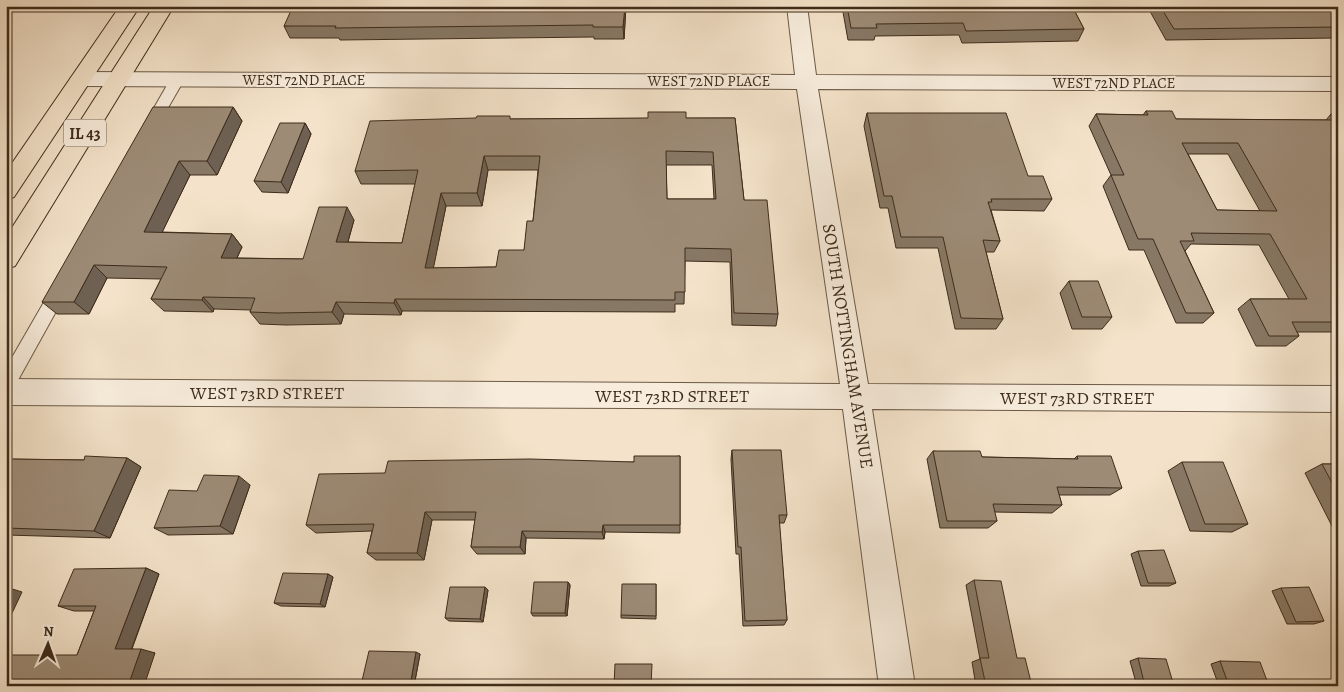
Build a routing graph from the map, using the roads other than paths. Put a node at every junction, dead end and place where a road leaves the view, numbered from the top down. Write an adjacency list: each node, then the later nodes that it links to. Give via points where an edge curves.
1 (130, 6): 4 (main road, IL 43)
2 (164, 6): 5 (main road, IL 43)
3 (797, 6): 7 (street, SOUTH NOTTINGHAM AVENUE)
4 (81, 79): 5 (street, WEST 72ND PLACE); 10 (main road, IL 43)
5 (118, 80): 6 (street, WEST 72ND PLACE); 11 (main road, IL 43)
6 (177, 80): 7 (street, WEST 72ND PLACE); 9 (lane)
7 (806, 81): 8 (street, WEST 72ND PLACE); 15 (street, SOUTH NOTTINGHAM AVENUE)
8 (1338, 84)
9 (142, 142)
10 (6, 191)
11 (6, 259)
12 (69, 272): 13 (lane)
13 (6, 385)
14 (6, 392): 15 (street, WEST 73RD STREET)
15 (856, 396): 16 (street, WEST 73RD STREET); 17 (street, SOUTH NOTTINGHAM AVENUE)
16 (1338, 399)
17 (897, 686)

